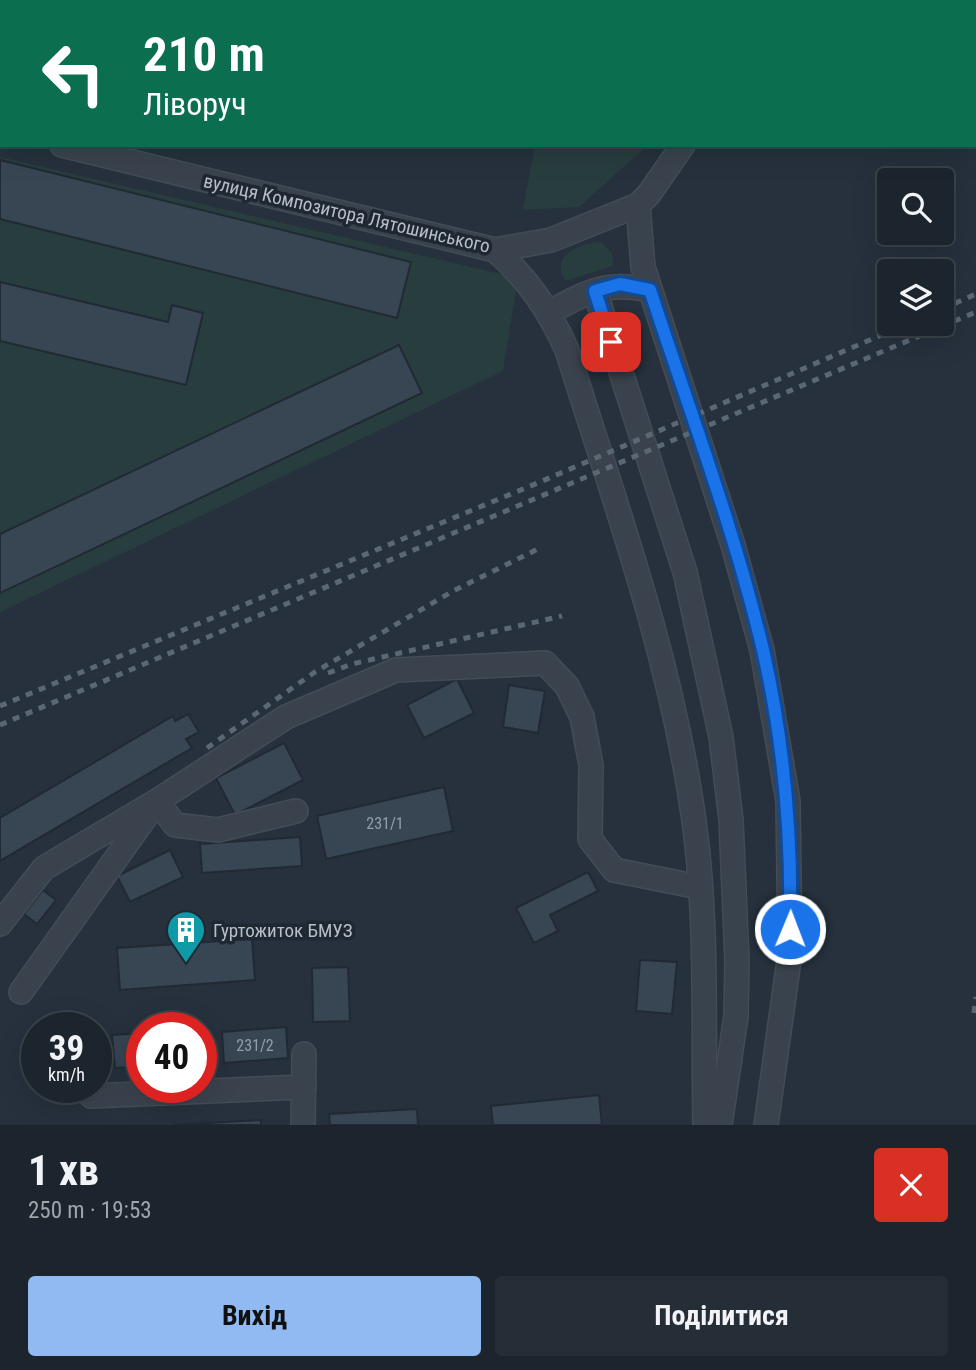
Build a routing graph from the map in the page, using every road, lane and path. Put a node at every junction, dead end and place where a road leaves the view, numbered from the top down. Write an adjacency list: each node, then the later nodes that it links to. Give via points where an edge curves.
1 (73, 147): 4 (street, вулиця Композитора Лятошинського)
2 (682, 147): 3 (street, вулиця Композитора Лятошинського)
3 (638, 205): 4 (street, вулиця Композитора Лятошинського, via 551,240); 5 (street, via 641,258)
4 (495, 250): 7 (street, via 523,274)
5 (650, 290): 6 (street, via 620,284); 19 (street, via 733,545 762,650 786,789 790,953)
6 (595, 291): 7 (street); 18 (street, via 685,572 721,737 731,820 737,961 736,1016)
7 (550, 312): 10 (street, via 571,363 669,685 693,814)
8 (157, 801): 9 (street, via 175,825 218,830); 10 (street, via 286,717 396,670 545,663 567,686 582,717 591,765 590,839 614,870); 11 (street, via 44,868); 12 (street)
9 (296, 811)
10 (699, 887): 17 (street)
11 (0, 924)
12 (21, 992)
13 (304, 1054): 14 (street)
14 (304, 1087): 15 (street); 16 (street)
15 (112, 1095)
16 (303, 1125)
17 (705, 1125)
18 (720, 1125)
19 (766, 1125)

